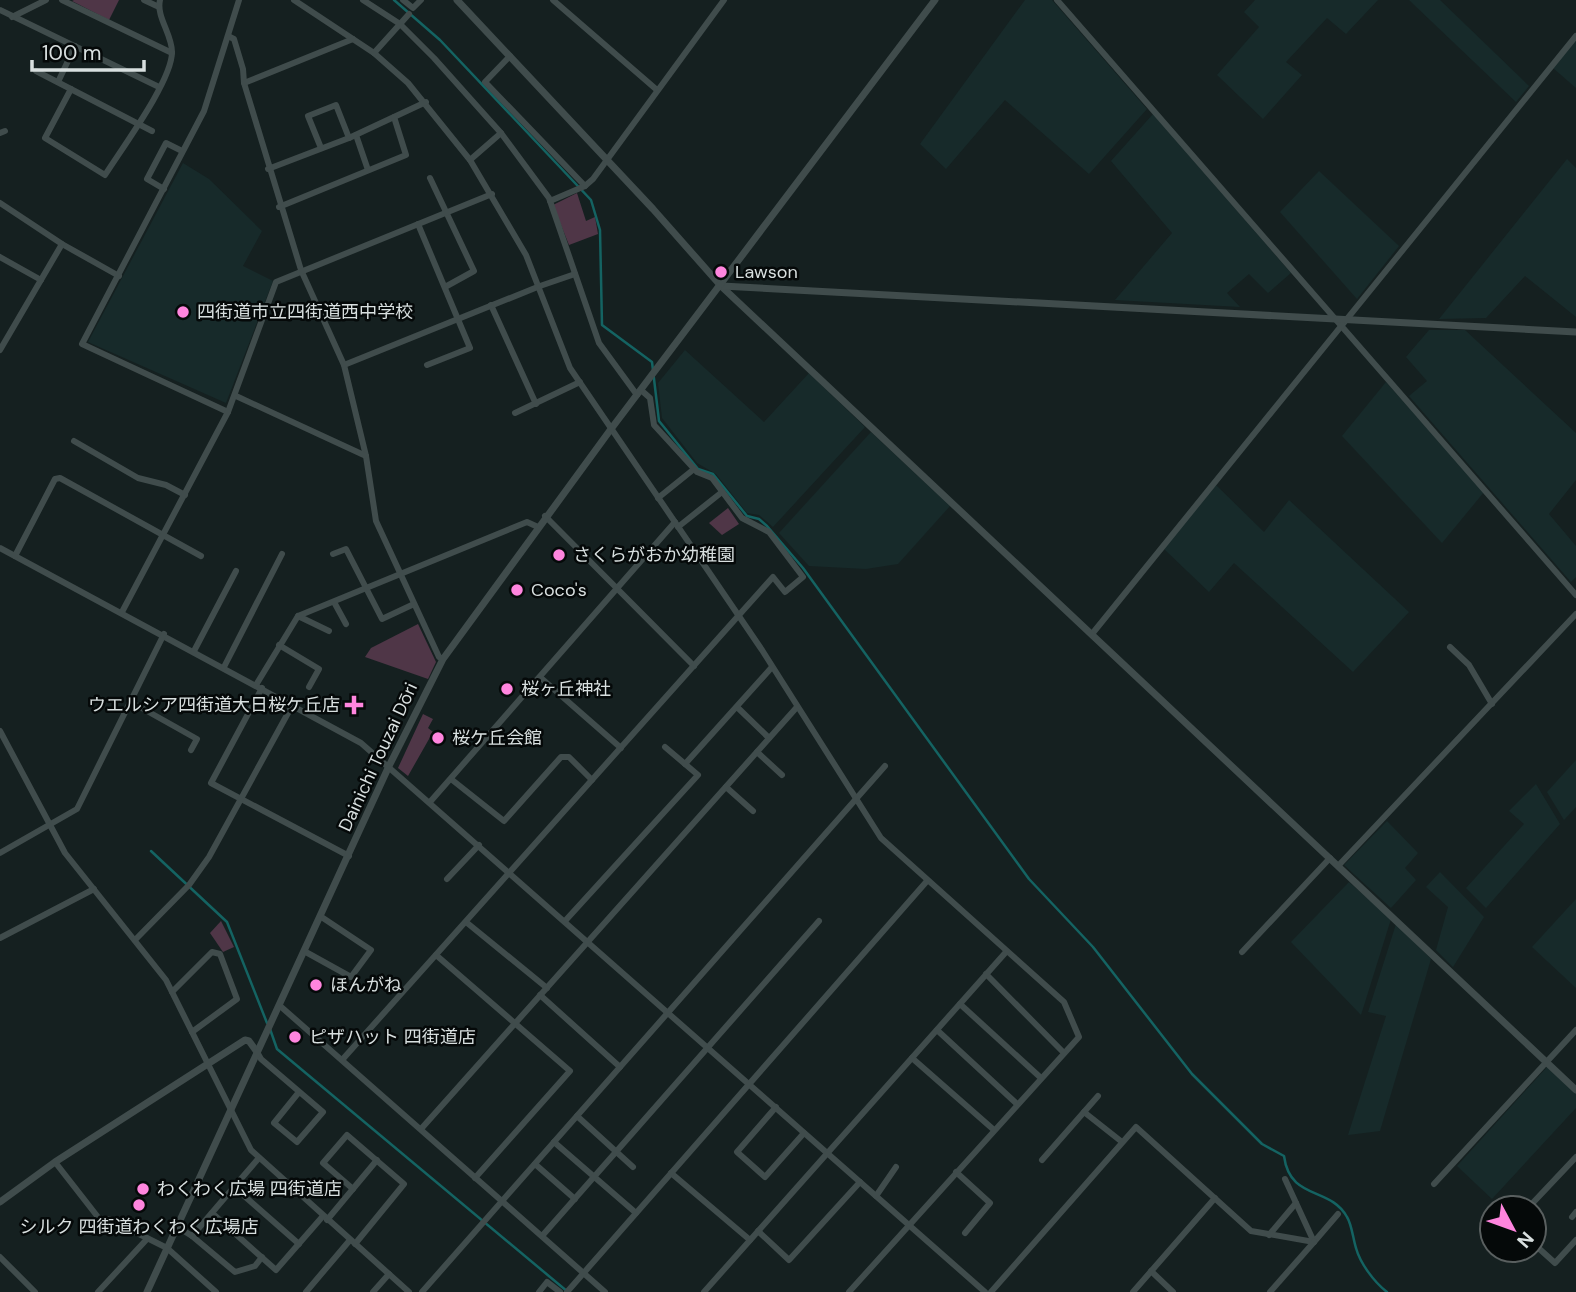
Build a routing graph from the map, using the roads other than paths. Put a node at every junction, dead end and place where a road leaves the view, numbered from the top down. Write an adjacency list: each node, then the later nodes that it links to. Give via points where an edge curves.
1 (46, 0): 17 (street)
2 (62, 0): 23 (street)
3 (144, 0): 14 (street)
4 (239, 0): 19 (street)
5 (294, 0): 21 (street)
6 (363, 0): 18 (street)
7 (403, 0): 8 (street, via 414,8)
8 (421, 0)
9 (457, 0): 25 (street)
10 (554, 0): 31 (street)
11 (935, 0): 60 (street, Dainichi Touzai Dōri)
12 (1057, 0): 64 (street)
13 (720, 1): 31 (street)
14 (160, 4): 23 (street)
15 (0, 10): 17 (street)
16 (409, 14): 18 (street)
17 (12, 17): 22 (street)
18 (400, 24): 24 (street); 36 (street)
19 (228, 36): 28 (street, via 234,39); 39 (street, via 204,111)
20 (1576, 36): 64 (street)
21 (353, 39): 24 (street); 28 (street)
22 (75, 46): 27 (street); 29 (street)
23 (172, 53): 29 (street)
24 (374, 53): 32 (street)
25 (510, 56): 41 (street); 45 (street, via 485,82)
26 (36, 71): 27 (street)
27 (58, 82): 30 (street)
28 (244, 83): 42 (street)
29 (159, 87): 34 (street)
30 (71, 89): 34 (street); 34 (street, via 45,138 105,175)
31 (657, 89): 41 (street)
32 (426, 102): 33 (street); 40 (street)
33 (394, 117): 37 (street); 43 (street, via 406,155)
34 (138, 123): 35 (street)
35 (152, 131)
36 (501, 133): 40 (street); 48 (street)
37 (353, 136): 38 (street); 38 (street, via 336,105 308,116); 43 (street)
38 (321, 148): 42 (street)
39 (182, 151): 46 (street); 46 (street, via 166,143 147,179)
40 (470, 160): 47 (street)
41 (608, 160): 45 (street); 60 (street)
42 (268, 169): 50 (street)
43 (368, 170): 50 (street)
44 (430, 178): 51 (street)
45 (585, 186): 48 (street)
46 (164, 188): 57 (street)
47 (492, 194): 51 (street); 59 (street)
48 (550, 201): 56 (street)
49 (0, 203): 53 (street)
50 (279, 207): 55 (street)
51 (446, 212): 52 (street); 61 (street, via 474,271)
52 (418, 224): 55 (street); 61 (street)
53 (62, 244): 57 (street); 58 (street)
54 (0, 257): 58 (street)
55 (301, 270): 67 (street); 71 (street, via 276,282)
56 (576, 274): 59 (street); 70 (street, via 599,343)
57 (119, 276): 73 (street, via 82,344)
58 (41, 280): 66 (street)
59 (540, 286): 62 (street); 69 (street, via 570,368)
60 (721, 286): 64 (street); 70 (street, Dainichi Touzai Dōri); 105 (street)
61 (445, 287): 63 (street)
62 (491, 305): 63 (street); 72 (street)
63 (458, 318): 67 (street); 68 (street, via 470,348)
64 (1340, 322): 65 (street); 95 (street); 105 (street)
65 (1576, 332)
66 (0, 350)
67 (344, 365): 77 (street)
68 (427, 365)
69 (580, 382): 72 (street); 75 (street)
70 (639, 392): 75 (street, Dainichi Touzai Dōri); 78 (street, via 650,398 654,425)
71 (236, 396): 73 (street); 77 (street)
72 (536, 404): 74 (street)
73 (228, 412): 80 (street)
74 (515, 413)
75 (611, 429): 81 (street); 82 (street, Dainichi Touzai Dōri)
76 (74, 441): 80 (street, via 138,478)
77 (366, 456): 92 (street, via 376,521)
78 (694, 469): 79 (street, via 712,478); 81 (street)
79 (722, 492): 83 (street); 101 (street, via 746,522 769,532 803,577 785,592 774,577)
80 (185, 495): 85 (street)
81 (658, 498): 83 (street)
82 (545, 516): 84 (street, Dainichi Touzai Dōri); 93 (street)
83 (677, 525): 93 (street); 101 (street)
84 (538, 527): 92 (street, via 527,522); 109 (street, Dainichi Touzai Dōri)
85 (164, 536): 89 (street, via 60,478 55,479); 90 (street); 98 (street)
86 (0, 548): 89 (street)
87 (282, 554): 111 (street)
88 (334, 554): 94 (street, via 346,548)
89 (15, 556): 98 (street)
90 (201, 556)
91 (236, 571): 108 (street)
92 (400, 574): 94 (street); 97 (street)
93 (618, 588): 110 (street); 113 (street)
94 (366, 589): 96 (street); 97 (street, via 382,619)
95 (1576, 595)
96 (334, 602): 100 (street); 102 (street)
97 (414, 604): 109 (street)
98 (122, 612): 104 (street)
99 (1576, 614): 118 (street)
100 (298, 616): 103 (street); 106 (street)
101 (738, 616): 110 (street); 112 (street)
102 (346, 624)
103 (329, 631)
104 (164, 634): 108 (street); 116 (street)
105 (1092, 634): 143 (street)
106 (279, 645): 114 (street); 115 (street, via 319,669)
107 (1450, 647): 118 (street, via 1469,665)
108 (194, 651): 111 (street)
109 (443, 659): 129 (street, Dainichi Touzai Dōri)
110 (694, 666): 125 (street)
111 (224, 667): 114 (street)
112 (772, 667): 119 (street); 120 (street)
113 (541, 678): 125 (street); 132 (street)
114 (259, 686): 117 (street); 136 (street, via 211,783)
115 (309, 687)
116 (131, 702): 126 (street, via 197,739); 139 (street, via 76,809)
117 (293, 704): 129 (street, via 358,740); 136 (street)
118 (1492, 704): 144 (street)
119 (737, 707): 122 (street); 128 (street)
120 (797, 707): 122 (street); 135 (street)
121 (0, 730): 123 (street)
122 (769, 738): 127 (street)
123 (3, 745): 139 (street)
124 (665, 747): 128 (street)
125 (621, 748): 133 (street)
126 (191, 750)
127 (757, 752): 131 (street); 134 (street)
128 (685, 764): 150 (street, via 698,775)
129 (389, 766): 137 (street); 142 (street, Dainichi Touzai Dōri)
130 (885, 766): 135 (street)
131 (782, 775)
132 (451, 779): 133 (street, via 504,821 561,757 569,757); 137 (street)
133 (592, 780): 145 (street)
134 (726, 787): 138 (street); 155 (street)
135 (856, 799): 147 (street, via 881,838); 166 (street)
136 (242, 800): 142 (street); 154 (street, via 189,885)
137 (430, 802): 140 (street)
138 (753, 811)
139 (48, 827): 141 (street); 148 (street)
140 (479, 845): 145 (street); 146 (street)
141 (0, 853)
142 (349, 856): 149 (street, Dainichi Touzai Dōri)
143 (1329, 858): 144 (street); 158 (street)
144 (1338, 866): 176 (street)
145 (510, 873): 150 (street); 152 (street)
146 (447, 879)
147 (927, 881): 157 (street); 180 (street)
148 (94, 889): 153 (street); 154 (street)
149 (320, 916): 156 (street, Dainichi Touzai Dōri); 156 (street, via 370,950 351,978)
150 (565, 921): 155 (street)
151 (819, 921): 171 (street)
152 (466, 922): 159 (street); 161 (street)
153 (0, 938)
154 (135, 940): 162 (street)
155 (588, 942): 161 (street); 166 (street)
156 (304, 951): 165 (street, Dainichi Touzai Dōri)
157 (1006, 952): 160 (street); 173 (street, via 1064,1002 1079,1037)
158 (1242, 952)
159 (436, 955): 167 (street); 175 (street)
160 (986, 974): 164 (street); 173 (street)
161 (547, 988): 163 (street)
162 (172, 992): 170 (street); 170 (street, via 212,952 220,954 237,999)
163 (540, 995): 167 (street); 178 (street)
164 (960, 1004): 168 (street); 179 (street)
165 (279, 1005): 172 (street, Dainichi Touzai Dōri); 175 (street)
166 (668, 1013): 171 (street); 178 (street)
167 (515, 1023): 189 (street); 206 (street, via 570,1072)
168 (937, 1030): 174 (street); 184 (street)
169 (1576, 1030): 176 (street)
170 (192, 1032): 177 (street)
171 (709, 1049): 180 (street); 194 (street)
172 (257, 1052): 177 (street, via 244,1040); 182 (street); 186 (street, Dainichi Touzai Dōri)
173 (1064, 1053): 179 (street)
174 (912, 1058): 190 (street); 195 (street)
175 (342, 1060): 189 (street)
176 (1546, 1062): 181 (street); 210 (street)
177 (208, 1065): 186 (street); 200 (street)
178 (620, 1067): 188 (street)
179 (1041, 1078): 184 (street)
180 (749, 1084): 185 (street); 205 (street)
181 (1576, 1090)
182 (299, 1092): 182 (street, via 323,1112 297,1142 274,1123)
183 (1098, 1096): 187 (street)
184 (1017, 1104): 190 (street)
185 (776, 1107): 191 (street); 191 (street, via 737,1152 765,1177)
186 (230, 1109): 197 (street); 225 (street, Dainichi Touzai Dōri)
187 (1084, 1112): 193 (street); 199 (street)
188 (577, 1116): 192 (street); 194 (street)
189 (421, 1129): 206 (street)
190 (994, 1130): 204 (street)
191 (804, 1133): 195 (street)
192 (554, 1142): 201 (street); 207 (street)
193 (1122, 1142): 215 (street, via 1136,1127); 259 (street)
194 (617, 1152): 202 (street); 207 (street)
195 (827, 1153): 209 (street); 226 (street)
196 (1576, 1157): 213 (street)
197 (258, 1159): 211 (street); 223 (street)
198 (377, 1160): 212 (street); 212 (street, via 347,1135 323,1163); 234 (street, via 404,1184)
199 (1042, 1160)
200 (55, 1162): 218 (street); 231 (street, via 101,1221 109,1219)
201 (535, 1164): 216 (street); 217 (street)
202 (633, 1167)
203 (896, 1167): 214 (street)
204 (956, 1172): 224 (street); 227 (street, via 990,1203)
205 (671, 1173): 221 (street); 232 (street)
206 (475, 1178): 217 (street)
207 (594, 1178): 216 (street); 221 (street)
208 (1284, 1179): 219 (street)
209 (860, 1182): 214 (street); 226 (street, via 789,1259)
210 (1434, 1184)
211 (234, 1187): 220 (street); 236 (street)
212 (353, 1189): 223 (street)
213 (1541, 1194)
214 (876, 1196): 224 (street)
215 (1215, 1198): 228 (street, via 1251,1231); 241 (street)
216 (575, 1199): 230 (street)
217 (502, 1201): 230 (street); 251 (street)
218 (0, 1202)
219 (1296, 1203): 228 (street); 235 (street)
220 (212, 1213): 229 (street); 240 (street)
221 (636, 1213): 242 (street)
222 (1338, 1214): 235 (street)
223 (325, 1218): 234 (street); 236 (street)
224 (909, 1225): 257 (street); 258 (street)
225 (176, 1226): 229 (street); 237 (street, Dainichi Touzai Dōri)
226 (758, 1231): 232 (street)
227 (965, 1233)
228 (1269, 1235): 235 (street)
229 (192, 1236): 240 (street, via 235,1272 255,1266)
230 (542, 1236): 242 (street)
231 (147, 1239): 237 (street); 245 (street)
232 (750, 1240): 256 (street)
233 (1576, 1240): 239 (street, via 1555,1263)
234 (352, 1242): 243 (street); 248 (street)
235 (1314, 1242): 262 (street)
236 (299, 1244): 240 (street, via 276,1270)
237 (167, 1248): 246 (street, Dainichi Touzai Dōri); 247 (street)
238 (0, 1257): 244 (street)
239 (1548, 1257)
240 (262, 1258)
241 (1151, 1271): 260 (street); 261 (street)
242 (583, 1273): 254 (street); 255 (street)
243 (389, 1274): 249 (street); 250 (street)
244 (35, 1292)
245 (98, 1292)
246 (147, 1292)
247 (216, 1292)
248 (306, 1292)
249 (373, 1292)
250 (409, 1292)
251 (422, 1292)
252 (538, 1292): 253 (street, via 547,1282)
253 (560, 1292)
254 (567, 1292)
255 (605, 1292)
256 (704, 1292)
257 (849, 1292)
258 (985, 1292)
259 (991, 1292)
260 (1133, 1292)
261 (1173, 1292)
262 (1270, 1292)

